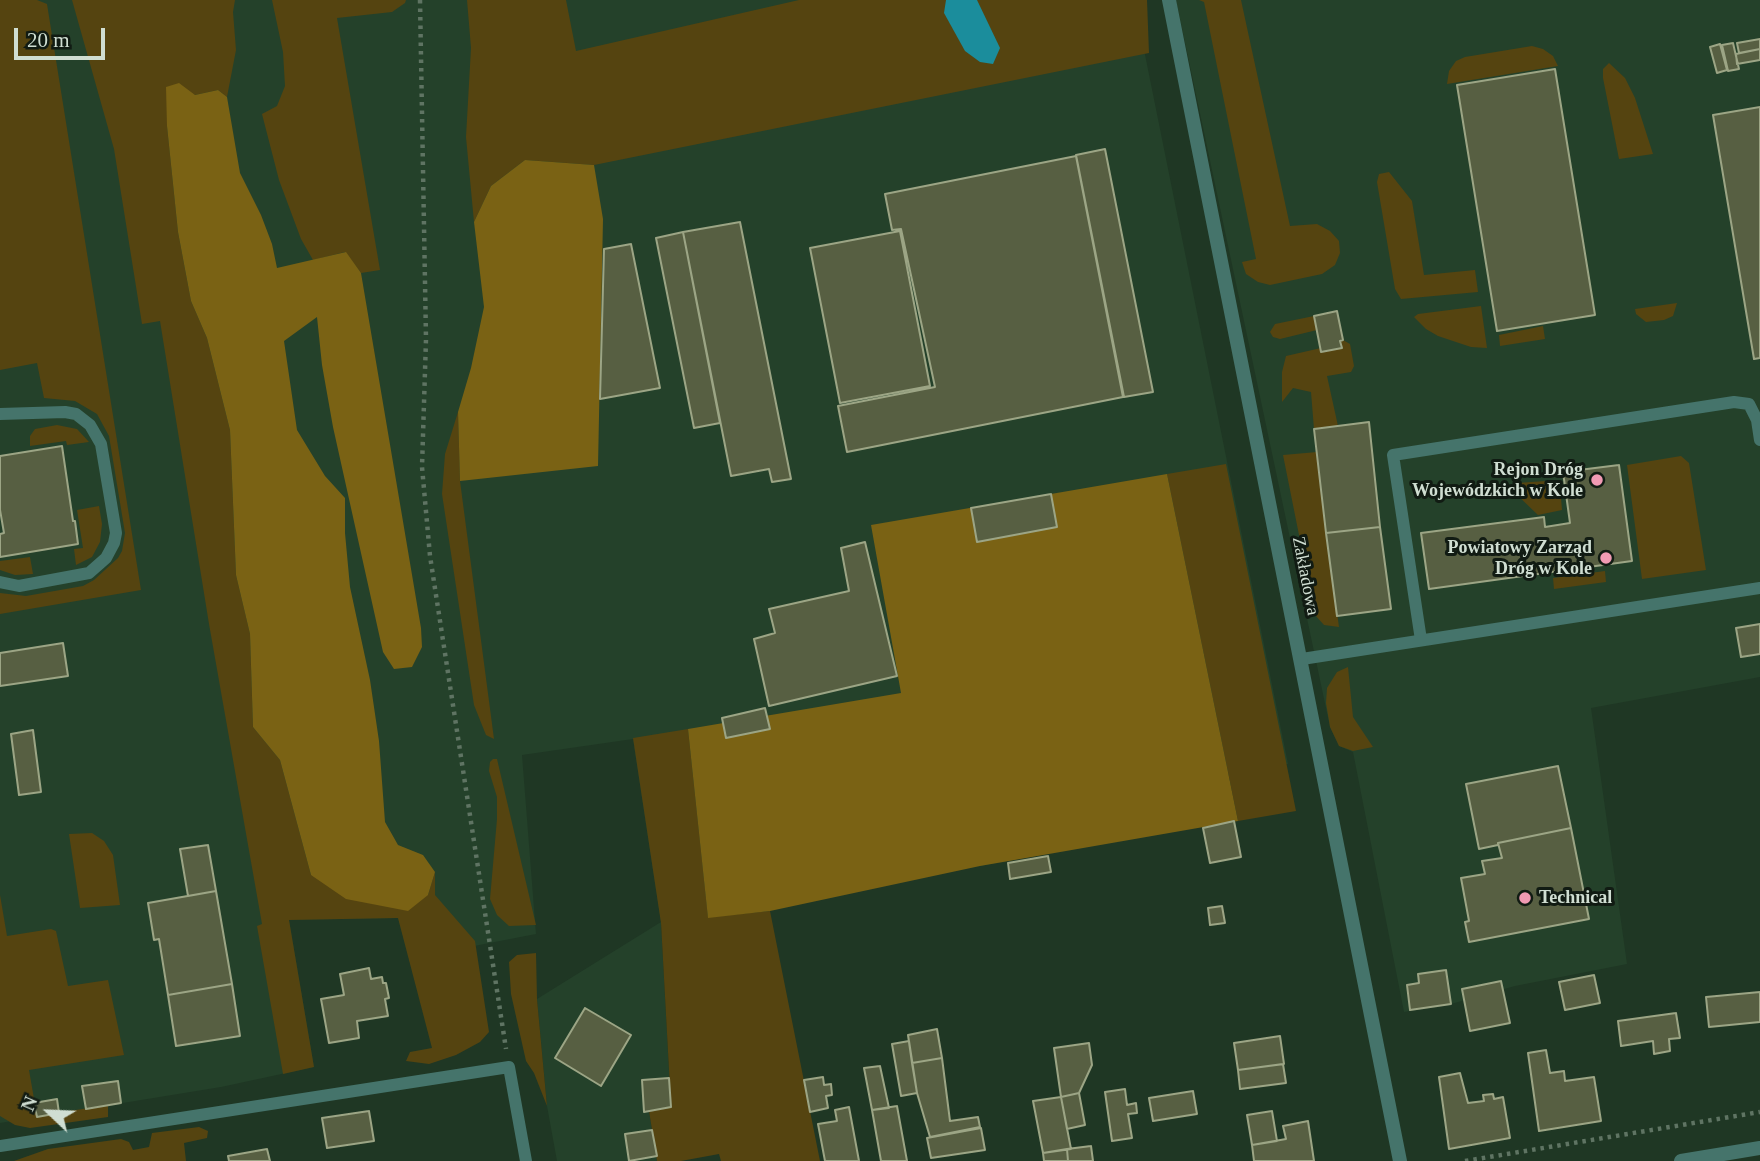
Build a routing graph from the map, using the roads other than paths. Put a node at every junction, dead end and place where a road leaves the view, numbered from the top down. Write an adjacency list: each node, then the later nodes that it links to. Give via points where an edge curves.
1 (1169, 0): 7 (street, Zakładowa)
2 (0, 414): 4 (lane, via 65,412 90,425 101,444 116,533 106,558 89,573 19,586)
3 (1760, 440): 6 (lane, via 1749,404 1734,402 1393,455)
4 (0, 582)
5 (1760, 588): 6 (lane)
6 (1421, 640): 7 (lane)
7 (1302, 659): 11 (street, Zakładowa)
8 (0, 1146): 10 (lane, via 509,1067)
9 (1760, 1148): 12 (street)
10 (526, 1161)
11 (1400, 1161)
12 (1681, 1161)

